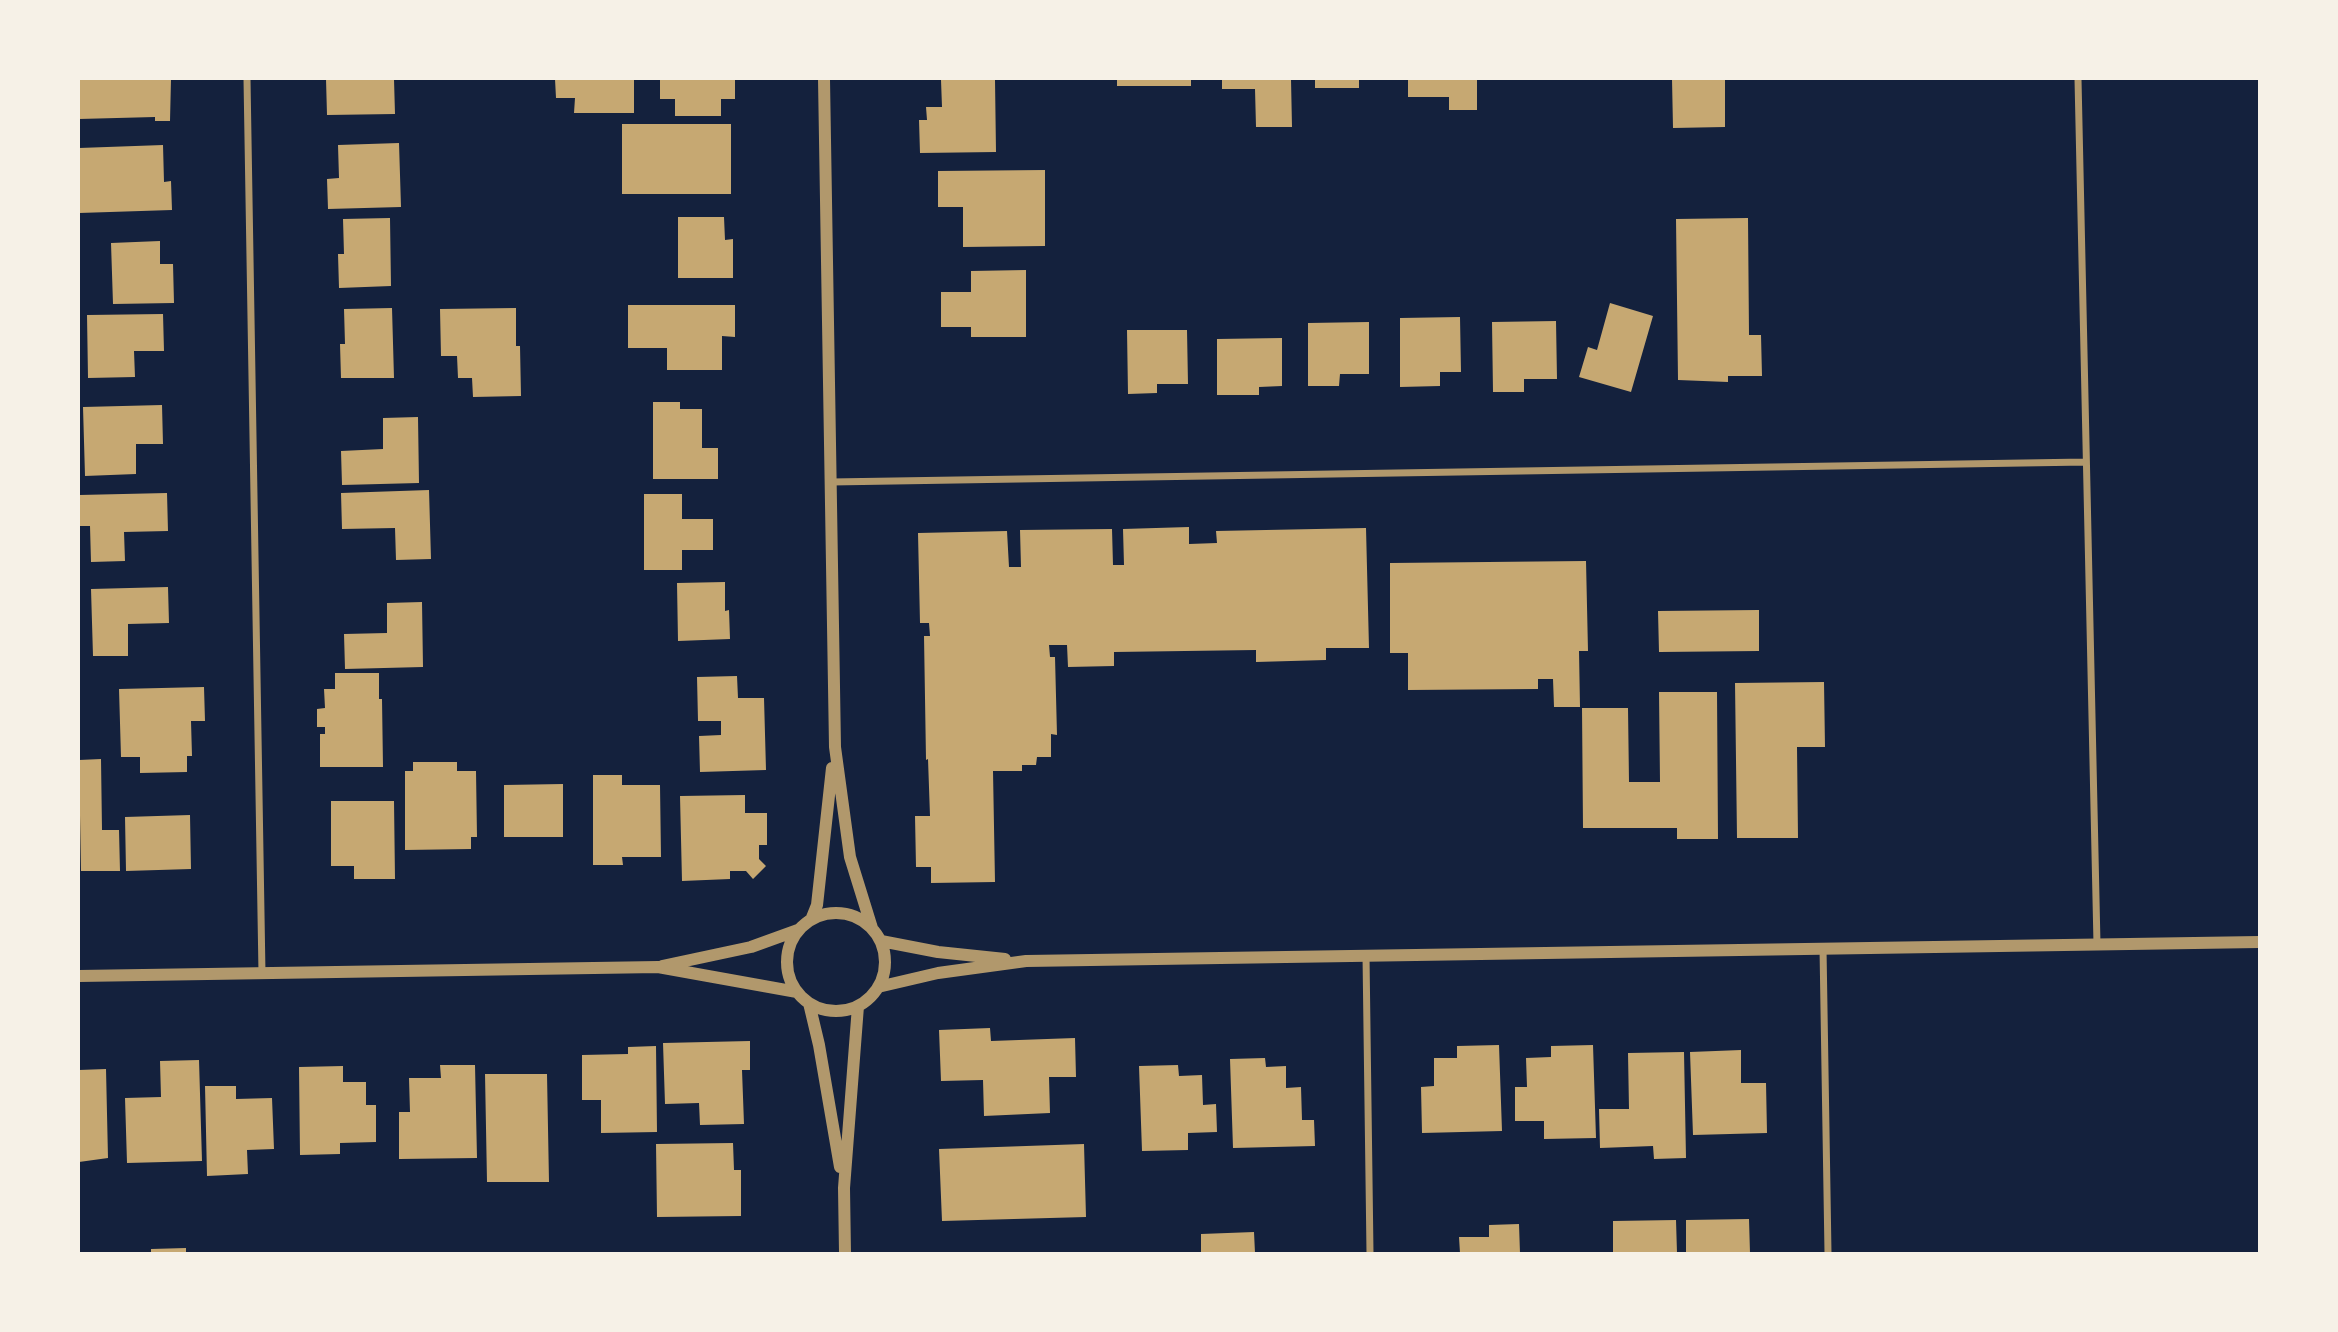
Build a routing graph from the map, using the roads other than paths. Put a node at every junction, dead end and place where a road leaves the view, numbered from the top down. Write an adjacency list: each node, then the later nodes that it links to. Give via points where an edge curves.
1 (247, 79): 17 (street)
2 (824, 79): 5 (street)
3 (2078, 79): 4 (street)
4 (2086, 462): 5 (street); 12 (street)
5 (831, 482): 6 (street)
6 (835, 747): 7 (street, via 817,905); 8 (street, via 850,857)
7 (811, 919): 8 (street, via 843,913); 9 (street)
8 (872, 928): 10 (street)
9 (798, 930): 16 (street, via 751,947); 20 (street, via 787,961)
10 (881, 941): 15 (street); 19 (street, via 885,965)
11 (2259, 942): 12 (street)
12 (2097, 944): 13 (street)
13 (1823, 948): 14 (street); 26 (street)
14 (1366, 955): 15 (street); 25 (street)
15 (1026, 961): 19 (street)
16 (658, 967): 17 (street); 20 (street)
17 (262, 973): 18 (street)
18 (79, 976)
19 (878, 987): 22 (street)
20 (797, 992): 21 (street)
21 (809, 1003): 22 (street, via 841,1011); 23 (street)
22 (858, 1006): 23 (street)
23 (844, 1188): 24 (street)
24 (845, 1253)
25 (1370, 1253)
26 (1828, 1253)

